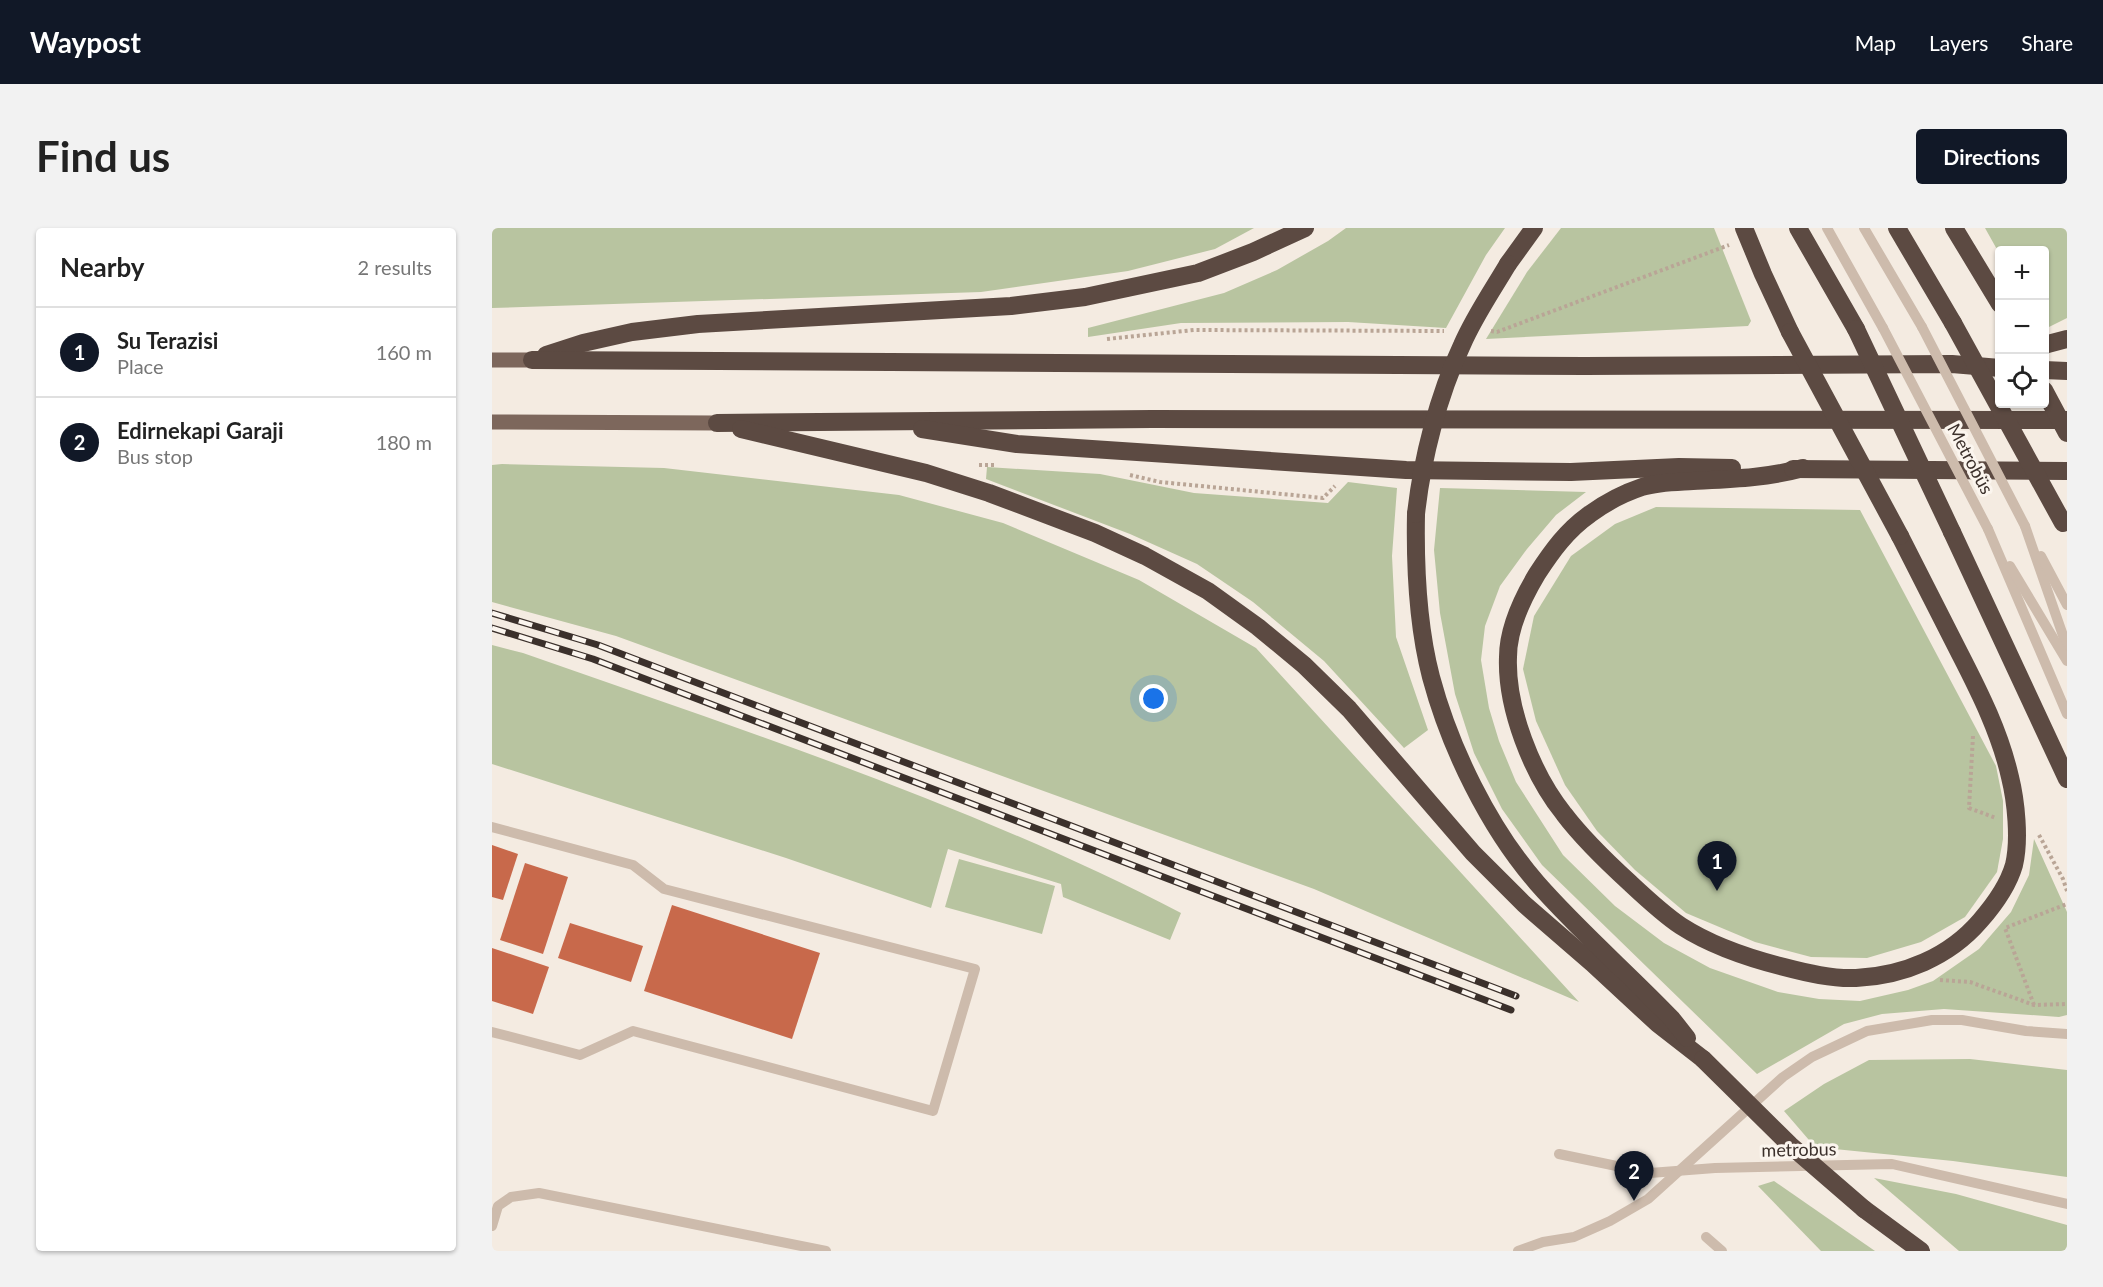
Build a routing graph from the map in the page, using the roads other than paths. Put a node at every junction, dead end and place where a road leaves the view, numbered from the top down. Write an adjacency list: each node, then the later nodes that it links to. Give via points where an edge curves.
1 (1305, 228): 14 (highway, via 1198,273 1085,297 1011,306 687,325 632,332)
2 (1534, 228): 38 (highway, bridge, via 1508,264 1462,345 1426,452 1416,514 1415,558 1431,678 1475,789 1499,831 1537,882 1672,1019)
3 (1744, 228): 25 (highway, bridge, via 1790,332 1980,693 2011,779 2017,826 2014,863 2001,893 1969,934 1938,957 1899,972 1854,978 1812,974 1760,961 1680,926 1610,864 1562,813 1531,758 1510,694 1507,655 1524,595 1571,528 1618,497 1644,487 1778,475)
4 (1798, 228): 34 (highway, bridge, via 1856,329)
5 (1827, 228): 29 (lane, Metrobüs, bridge)
6 (1864, 228): 27 (lane, Metrobüs, bridge, via 1922,327)
7 (1897, 228): 28 (highway, bridge)
8 (1954, 228): 9 (highway)
9 (1998, 300)
10 (2067, 339): 11 (highway)
11 (2049, 344)
12 (1995, 358): 15 (highway)
13 (492, 360): 14 (main road)
14 (532, 360): 15 (highway, via 1585,366)
15 (1952, 364): 16 (highway)
16 (1995, 368)
17 (2049, 370): 18 (highway)
18 (2067, 371)
19 (2049, 399): 24 (highway, bridge)
20 (2067, 420): 22 (highway)
21 (492, 422): 23 (main road)
22 (891, 422): 23 (highway); 25 (highway, via 1017,444 1406,470)
23 (717, 423): 38 (highway, via 926,473 989,493 1095,532 1208,591 1304,665 1349,709 1473,853 1524,904)
24 (2067, 433)
25 (1803, 468): 26 (highway)
26 (2067, 471)
27 (2025, 526): 30 (lane, Metrobüs); 31 (lane)
28 (2065, 527)
29 (1988, 529): 32 (lane); 33 (lane, Metrobüs)
30 (2067, 605)
31 (2067, 647)
32 (2067, 661)
33 (2067, 714)
34 (2067, 779)
35 (492, 827): 36 (lane, via 633,865 664,889 975,969 933,1112 633,1031 580,1055)
36 (492, 1032)
37 (2067, 1034): 40 (lane, via 1962,1020 1932,1020 1867,1031 1812,1057 1783,1077)
38 (1703, 1059): 47 (highway, bridge, via 1790,1145 1864,1209)
39 (1559, 1154): 40 (lane, metrobus, via 1650,1173)
40 (1677, 1172): 41 (lane, metrobus, via 1892,1164); 45 (lane, via 1648,1198 1610,1221 1574,1237)
41 (2067, 1204)
42 (492, 1226): 44 (lane, via 498,1206 512,1197 539,1193)
43 (1706, 1237): 46 (lane)
44 (826, 1251)
45 (1518, 1251)
46 (1722, 1251)
47 (1921, 1251)

